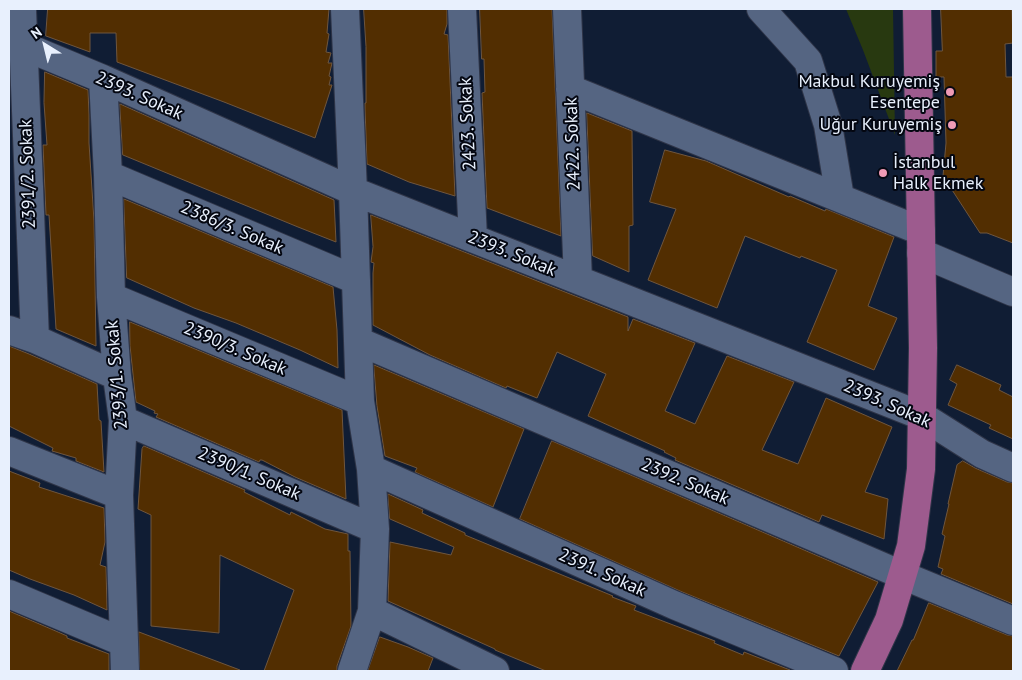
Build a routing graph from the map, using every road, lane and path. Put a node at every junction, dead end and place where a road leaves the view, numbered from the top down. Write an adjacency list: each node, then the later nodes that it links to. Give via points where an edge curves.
1 (22, 9): 7 (street, 2391/2. Sokak)
2 (344, 9): 11 (street)
3 (462, 9): 13 (street, 2423. Sokak)
4 (567, 9): 9 (street, 2422. Sokak)
5 (761, 9): 12 (street, via 808,61 828,125)
6 (917, 9): 14 (main road)
7 (16, 43): 8 (street, 2393. Sokak); 20 (street, 2391/2. Sokak)
8 (103, 79): 10 (street, 2393/1. Sokak); 11 (street, 2393. Sokak)
9 (570, 89): 12 (street); 16 (street, 2422. Sokak)
10 (108, 175): 15 (street, 2386/3. Sokak); 18 (street, 2393/1. Sokak)
11 (353, 191): 13 (street, 2393. Sokak); 15 (street)
12 (840, 198): 14 (street)
13 (473, 238): 16 (street, 2393. Sokak)
14 (921, 242): 17 (street); 24 (main road)
15 (356, 280): 21 (street)
16 (578, 280): 24 (street, 2393. Sokak)
17 (1013, 292)
18 (111, 297): 22 (street, 2393/1. Sokak); 23 (street, 2390/3. Sokak)
19 (9, 330): 20 (street)
20 (34, 339): 22 (street)
21 (358, 341): 23 (street); 31 (street, 2392. Sokak)
22 (116, 376): 25 (street, 2393/1. Sokak)
23 (360, 401): 28 (street)
24 (922, 416): 27 (street, 2393. Sokak, via 982,454); 31 (main road, via 921,469 911,546)
25 (123, 420): 29 (street, 2393/1. Sokak); 30 (street, 2390/1. Sokak)
26 (9, 451): 29 (street)
27 (1013, 468)
28 (371, 469): 30 (street); 39 (street, 2391. Sokak, via 674,605)
29 (119, 496): 35 (street, 2393/1. Sokak)
30 (374, 529): 33 (street)
31 (902, 575): 34 (street, 2392. Sokak); 40 (main road, via 889,620)
32 (9, 594): 35 (street)
33 (372, 611): 37 (street); 38 (street)
34 (1013, 621)
35 (123, 642): 36 (street, 2393/1. Sokak)
36 (125, 671)
37 (352, 671)
38 (495, 671)
39 (834, 671)
40 (865, 671)

